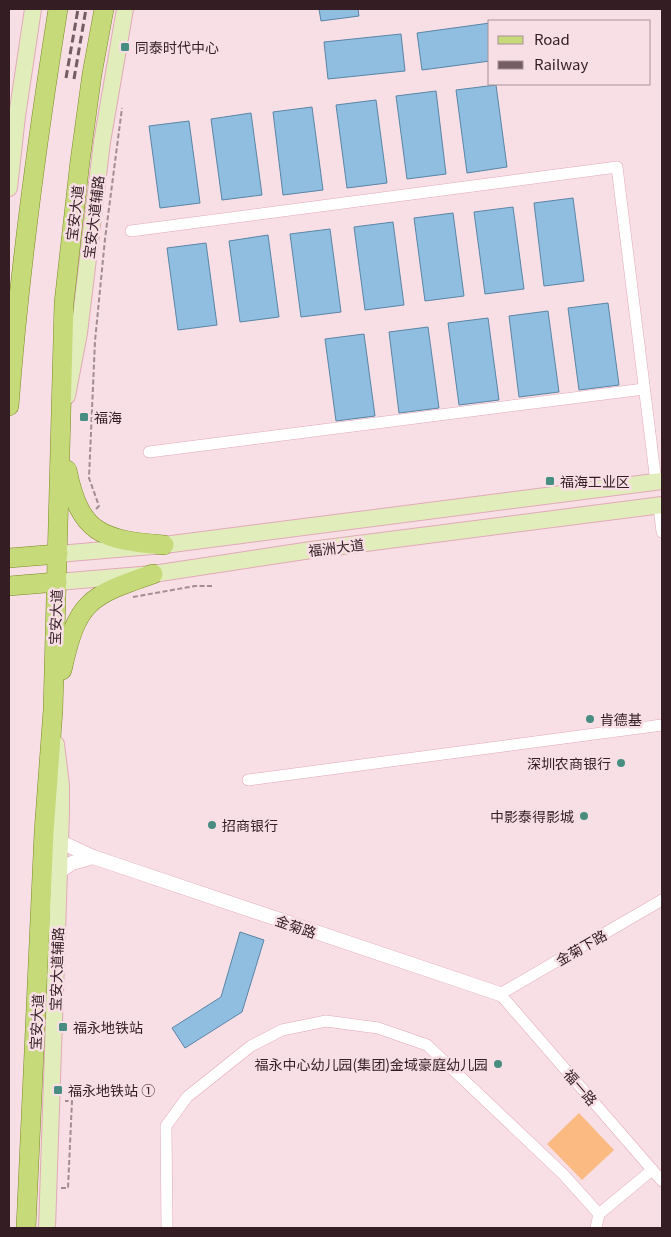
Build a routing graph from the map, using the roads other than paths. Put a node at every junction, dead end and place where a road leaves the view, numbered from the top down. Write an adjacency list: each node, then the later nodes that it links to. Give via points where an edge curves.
1 (33, 9): 5 (main road)
2 (58, 9): 8 (main road, via 29,208)
3 (104, 9): 9 (main road, 宝安大道, via 92,74 70,243 64,303)
4 (125, 9): 9 (main road, 宝安大道辅路, via 102,142 79,334)
5 (9, 188)
6 (131, 231): 7 (street, via 617,168)
7 (644, 389): 10 (street); 11 (street)
8 (9, 406)
9 (61, 425): 14 (main road, via 72,491 86,520 105,535); 15 (main road, 宝安大道)
10 (149, 452)
11 (659, 481): 14 (main road, 福洲大道)
12 (661, 506): 13 (street); 17 (main road, 福洲大道, via 310,550)
13 (662, 532)
14 (164, 545): 15 (main road, 福洲大道)
15 (58, 554): 16 (main road, 福洲大道); 18 (main road, 宝安大道)
16 (9, 558)
17 (153, 574): 18 (main road, 福洲大道); 20 (main road, via 107,591 82,610 67,648)
18 (56, 582): 19 (main road, 福洲大道); 20 (main road, 宝安大道)
19 (9, 586)
20 (53, 710): 23 (main road, 宝安大道辅路, via 61,785); 31 (main road, 宝安大道, via 44,832)
21 (662, 726): 22 (street)
22 (248, 780)
23 (61, 842): 24 (street, 金菊路); 25 (main road, 宝安大道辅路)
24 (93, 857): 25 (street, via 72,863); 27 (street, 金菊路)
25 (60, 871): 32 (main road, 宝安大道辅路)
26 (662, 900): 27 (street, 金菊下路)
27 (500, 994): 28 (street, 福一路)
28 (652, 1170): 29 (street, 福一路); 30 (street)
29 (662, 1181)
30 (599, 1214): 33 (street, via 563,1174 427,1045 378,1028 326,1021 282,1030 251,1046 187,1097 166,1126); 34 (street)
31 (26, 1228)
32 (47, 1228)
33 (167, 1228)
34 (596, 1228)

